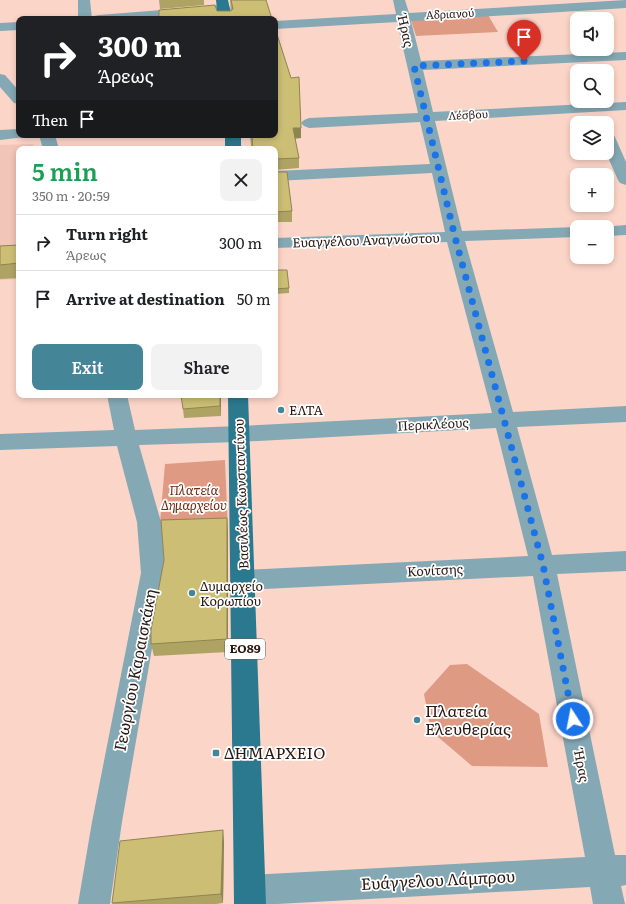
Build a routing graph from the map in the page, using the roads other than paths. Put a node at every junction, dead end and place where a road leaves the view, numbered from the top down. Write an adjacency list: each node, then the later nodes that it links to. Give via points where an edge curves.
1 (84, 0): 6 (street)
2 (549, 4): 3 (street, Αδριανού); 4 (street, Αδριανού)
3 (626, 4)
4 (401, 8): 8 (street, Αδριανού); 14 (street, Ήρας)
5 (224, 9): 7 (street)
6 (85, 16)
7 (136, 16)
8 (278, 25)
9 (16, 26): 10 (street)
10 (0, 27)
11 (626, 56): 12 (street)
12 (580, 64)
13 (570, 65): 14 (street)
14 (414, 66): 20 (street, Ήρας)
15 (0, 78): 16 (street)
16 (16, 97)
17 (614, 105): 19 (street, Λέσβου)
18 (570, 106): 20 (street, Λέσβου)
19 (626, 106)
20 (427, 117): 21 (street, Λέσβου); 25 (street, Ήρας)
21 (309, 123)
22 (16, 134): 23 (street)
23 (0, 135)
24 (614, 153): 27 (street)
25 (438, 168): 26 (street); 31 (street, Ήρας)
26 (278, 176)
27 (626, 180)
28 (626, 230): 29 (street)
29 (614, 231)
30 (570, 232): 31 (street, Ευαγγέλου Αναγνώστου)
31 (455, 237): 32 (street, Ευαγγέλου Αναγνώστου); 36 (street, Ήρας)
32 (278, 244)
33 (119, 398): 38 (street, Γεωργίου Καραισκάκη)
34 (238, 398): 37 (main road, Βασιλέως Κωνσταντίνου / ΕΟ89)
35 (626, 414): 36 (street, Περικλέους)
36 (504, 420): 37 (street, Περικλέους); 41 (street, Ήρας)
37 (239, 434): 38 (street, Περικλέους); 42 (main road, Βασιλέως Κωνσταντίνου / ΕΟ89)
38 (126, 438): 39 (street, Περικλέους); 45 (street, Γεωργίου Καραισκάκη, via 149,522 153,573)
39 (0, 442)
40 (626, 561): 41 (street, Κονίτσης)
41 (543, 565): 42 (street, Κονίτσης); 43 (street, Ήρας)
42 (244, 580): 44 (main road, Βασιλέως Κωνσταντίνου / ΕΟ89)
43 (614, 870): 44 (street, Ευάγγελου Λάμπρου); 46 (street, Ήρας)
44 (250, 897)
45 (94, 904)
46 (609, 904)

